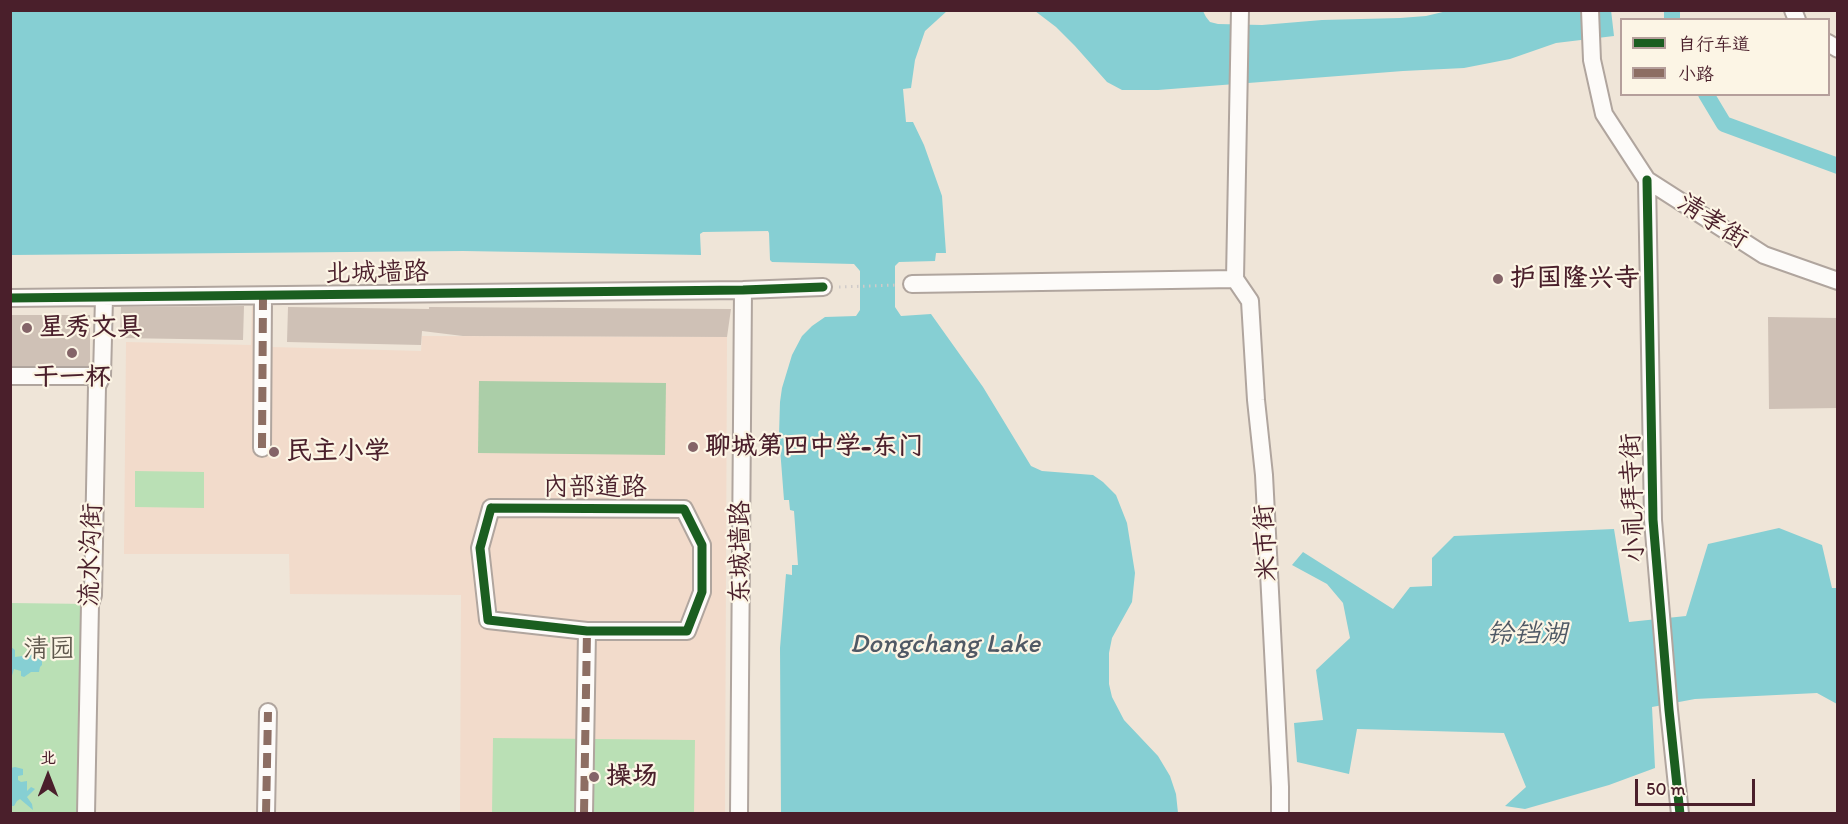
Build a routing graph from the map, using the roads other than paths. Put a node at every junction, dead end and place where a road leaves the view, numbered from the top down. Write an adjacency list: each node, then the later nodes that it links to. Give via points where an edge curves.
1 (1240, 10): 4 (street)
2 (1590, 10): 3 (street, 清孝街, via 1592,60 1604,114)
3 (1647, 180): 5 (street, 清孝街, via 1764,255); 22 (street, 小礼拜寺街, via 1653,520)
4 (1234, 279): 6 (street); 21 (street, 米市街, via 1250,301 1264,475)
5 (1838, 281)
6 (912, 284)
7 (823, 287): 8 (street, 北城墙路)
8 (743, 290): 9 (street, 北城墙路); 20 (street, 东城墙路)
9 (263, 296): 11 (street, 北城墙路); 14 (street)
10 (10, 298): 11 (street, 北城墙路)
11 (104, 298): 13 (street, 流水沟街)
12 (10, 376): 13 (street)
13 (102, 376): 17 (street, 流水沟街, via 97,386)
14 (262, 448)
15 (587, 632): 15 (street, 内部道路, via 687,632 702,592 702,545 684,509 491,508 480,548 488,620); 19 (street)
16 (268, 712): 18 (street)
17 (86, 813)
18 (266, 813)
19 (584, 813)
20 (739, 813)
21 (1280, 813)
22 (1680, 813)

